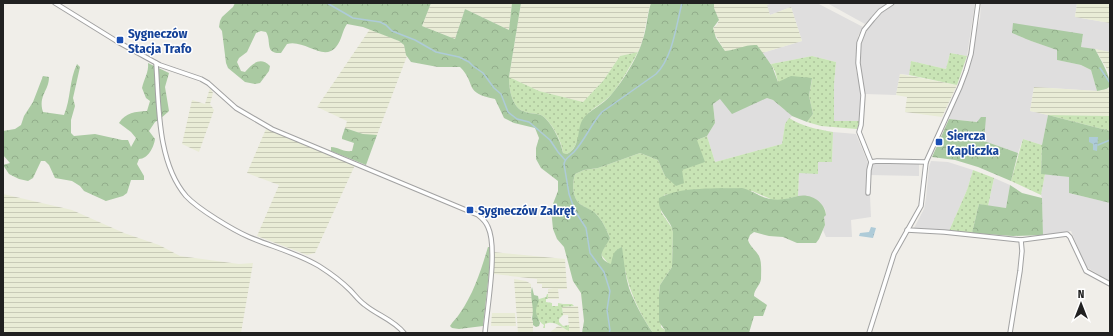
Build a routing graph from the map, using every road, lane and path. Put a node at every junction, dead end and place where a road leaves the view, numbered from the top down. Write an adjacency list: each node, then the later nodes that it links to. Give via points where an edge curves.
1 (55, 3): 4 (street)
2 (892, 3): 5 (street, via 873,19 864,30 859,43 859,70 863,95 859,132)
3 (978, 3): 6 (street, via 966,71)
4 (156, 63): 11 (street, via 164,147 172,171 187,197 249,237 301,256 318,266 339,280 366,306); 12 (street, via 202,79 236,108 272,129 478,215 488,225 492,240 491,276)
5 (871, 162): 6 (street); 7 (street)
6 (926, 162): 8 (street, via 921,206)
7 (868, 193)
8 (907, 230): 9 (street); 13 (street, via 889,267)
9 (1021, 240): 10 (street, via 1067,234 1086,271); 14 (street, via 1020,271)
10 (1110, 284)
11 (404, 333)
12 (484, 333)
13 (870, 333)
14 (1010, 333)

